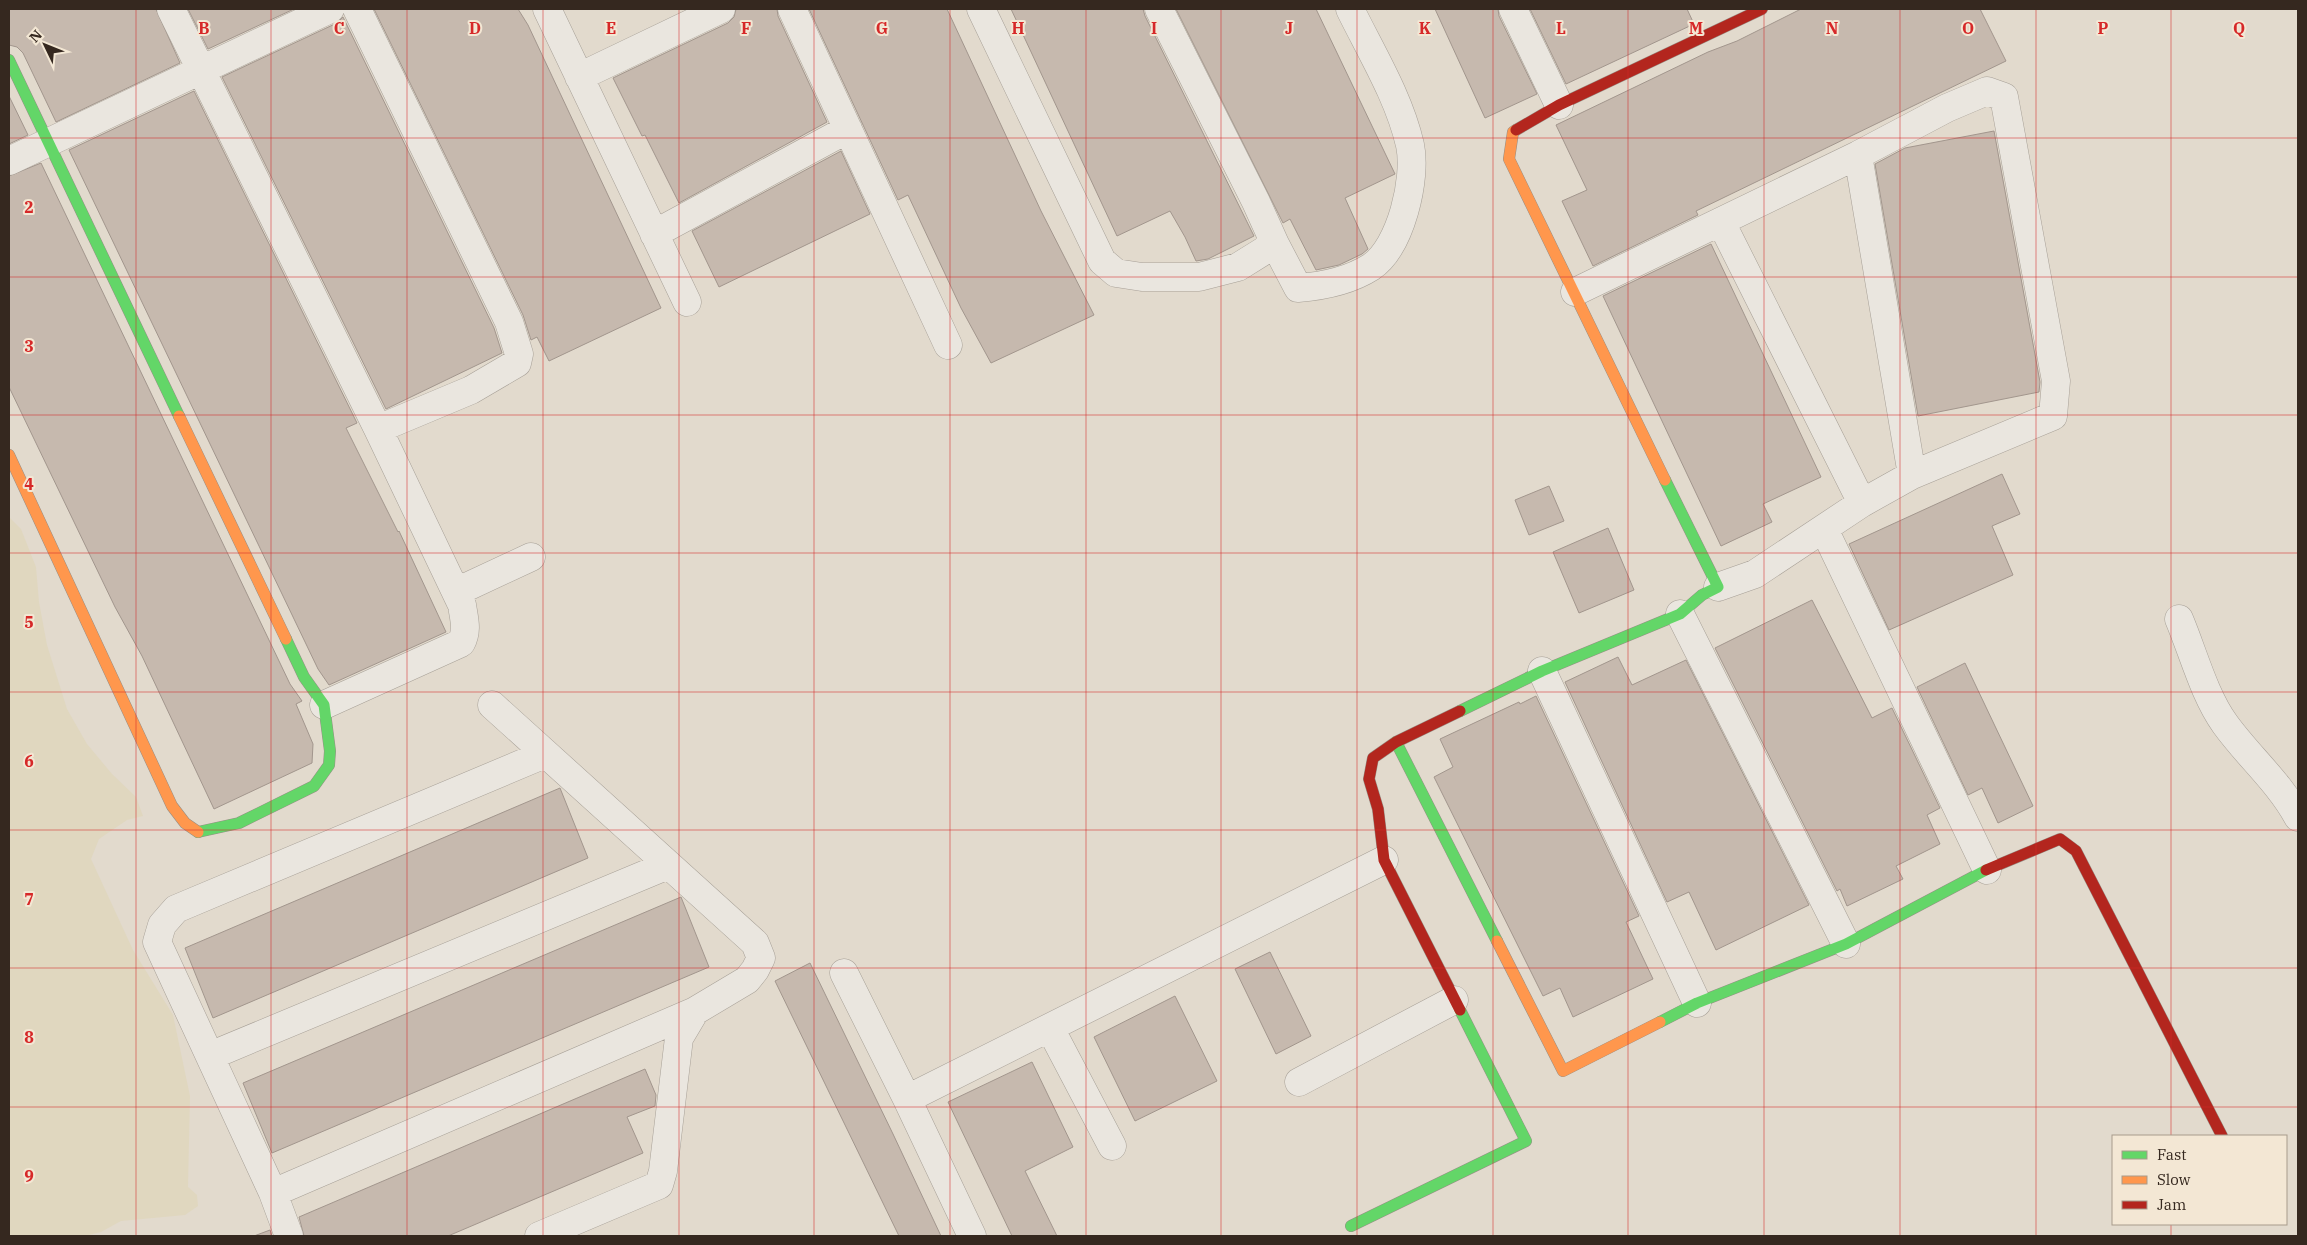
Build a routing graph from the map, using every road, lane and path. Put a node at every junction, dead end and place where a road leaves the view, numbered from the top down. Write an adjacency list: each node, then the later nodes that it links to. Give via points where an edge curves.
1 (171, 9): 13 (street)
2 (330, 9): 13 (street)
3 (356, 9): 26 (street, via 509,322 519,354 517,363 471,390)
4 (547, 9): 14 (street)
5 (721, 9): 14 (street)
6 (792, 9): 16 (street)
7 (981, 9): 22 (street, via 1091,241 1102,261 1116,273 1142,278 1199,277 1238,267)
8 (1160, 9): 22 (street)
9 (1350, 9): 22 (street, via 1393,96 1410,144 1413,170 1402,217 1391,242 1373,266 1346,280 1298,288)
10 (1513, 9): 15 (street)
11 (1762, 9): 15 (street)
12 (9, 60): 17 (street)
13 (201, 70): 17 (street); 26 (street)
14 (579, 77): 21 (street)
15 (1559, 105): 23 (street, via 1513,132 1509,159 1524,195)
16 (848, 130): 21 (street); 25 (street)
17 (47, 144): 19 (street); 37 (street, via 304,677)
18 (1858, 155): 20 (street); 28 (street); 28 (street, via 1987,90 2004,96 2056,381 2052,416)
19 (9, 161)
20 (1720, 222): 23 (street); 29 (street)
21 (654, 234): 24 (street)
22 (1275, 244)
23 (1575, 292): 32 (street)
24 (687, 302)
25 (948, 345)
26 (378, 429): 33 (street)
27 (9, 455): 37 (street, via 172,806 185,823 198,832 239,823 314,786 329,765 330,737)
28 (1912, 474): 29 (street)
29 (1862, 503): 30 (street)
30 (1824, 529): 32 (street, via 1755,574); 44 (street)
31 (531, 558): 33 (street)
32 (1718, 587): 34 (street, via 1702,595)
33 (456, 592): 37 (street, via 466,627 461,643)
34 (1680, 614): 36 (street); 45 (street)
35 (2179, 619): 41 (street, via 2225,724 2269,776)
36 (1542, 671): 39 (street); 48 (street)
37 (324, 704)
38 (492, 705): 40 (street)
39 (1396, 742): 42 (street, via 1373,758 1369,779 1378,809); 48 (street, via 1563,1071)
40 (545, 754): 43 (street); 51 (street, via 176,909 162,925 157,942)
41 (2298, 817)
42 (1384, 860): 47 (street); 50 (street)
43 (668, 865): 49 (street, via 755,943 761,958 747,980); 51 (street)
44 (1987, 870): 45 (street); 54 (street, via 2060,839 2076,851)
45 (1846, 944): 48 (street)
46 (844, 973): 53 (street)
47 (1454, 1000): 52 (street); 57 (street, via 1526,1141)
48 (1697, 1003)
49 (695, 1011): 56 (street); 59 (street, via 679,1038 659,1185)
50 (1050, 1028): 53 (street); 55 (street)
51 (210, 1056): 56 (street)
52 (1298, 1082)
53 (907, 1099): 60 (street)
54 (2221, 1135)
55 (1112, 1146)
56 (273, 1193): 58 (street)
57 (1351, 1226)
58 (289, 1236)
59 (539, 1236)
60 (972, 1236)

